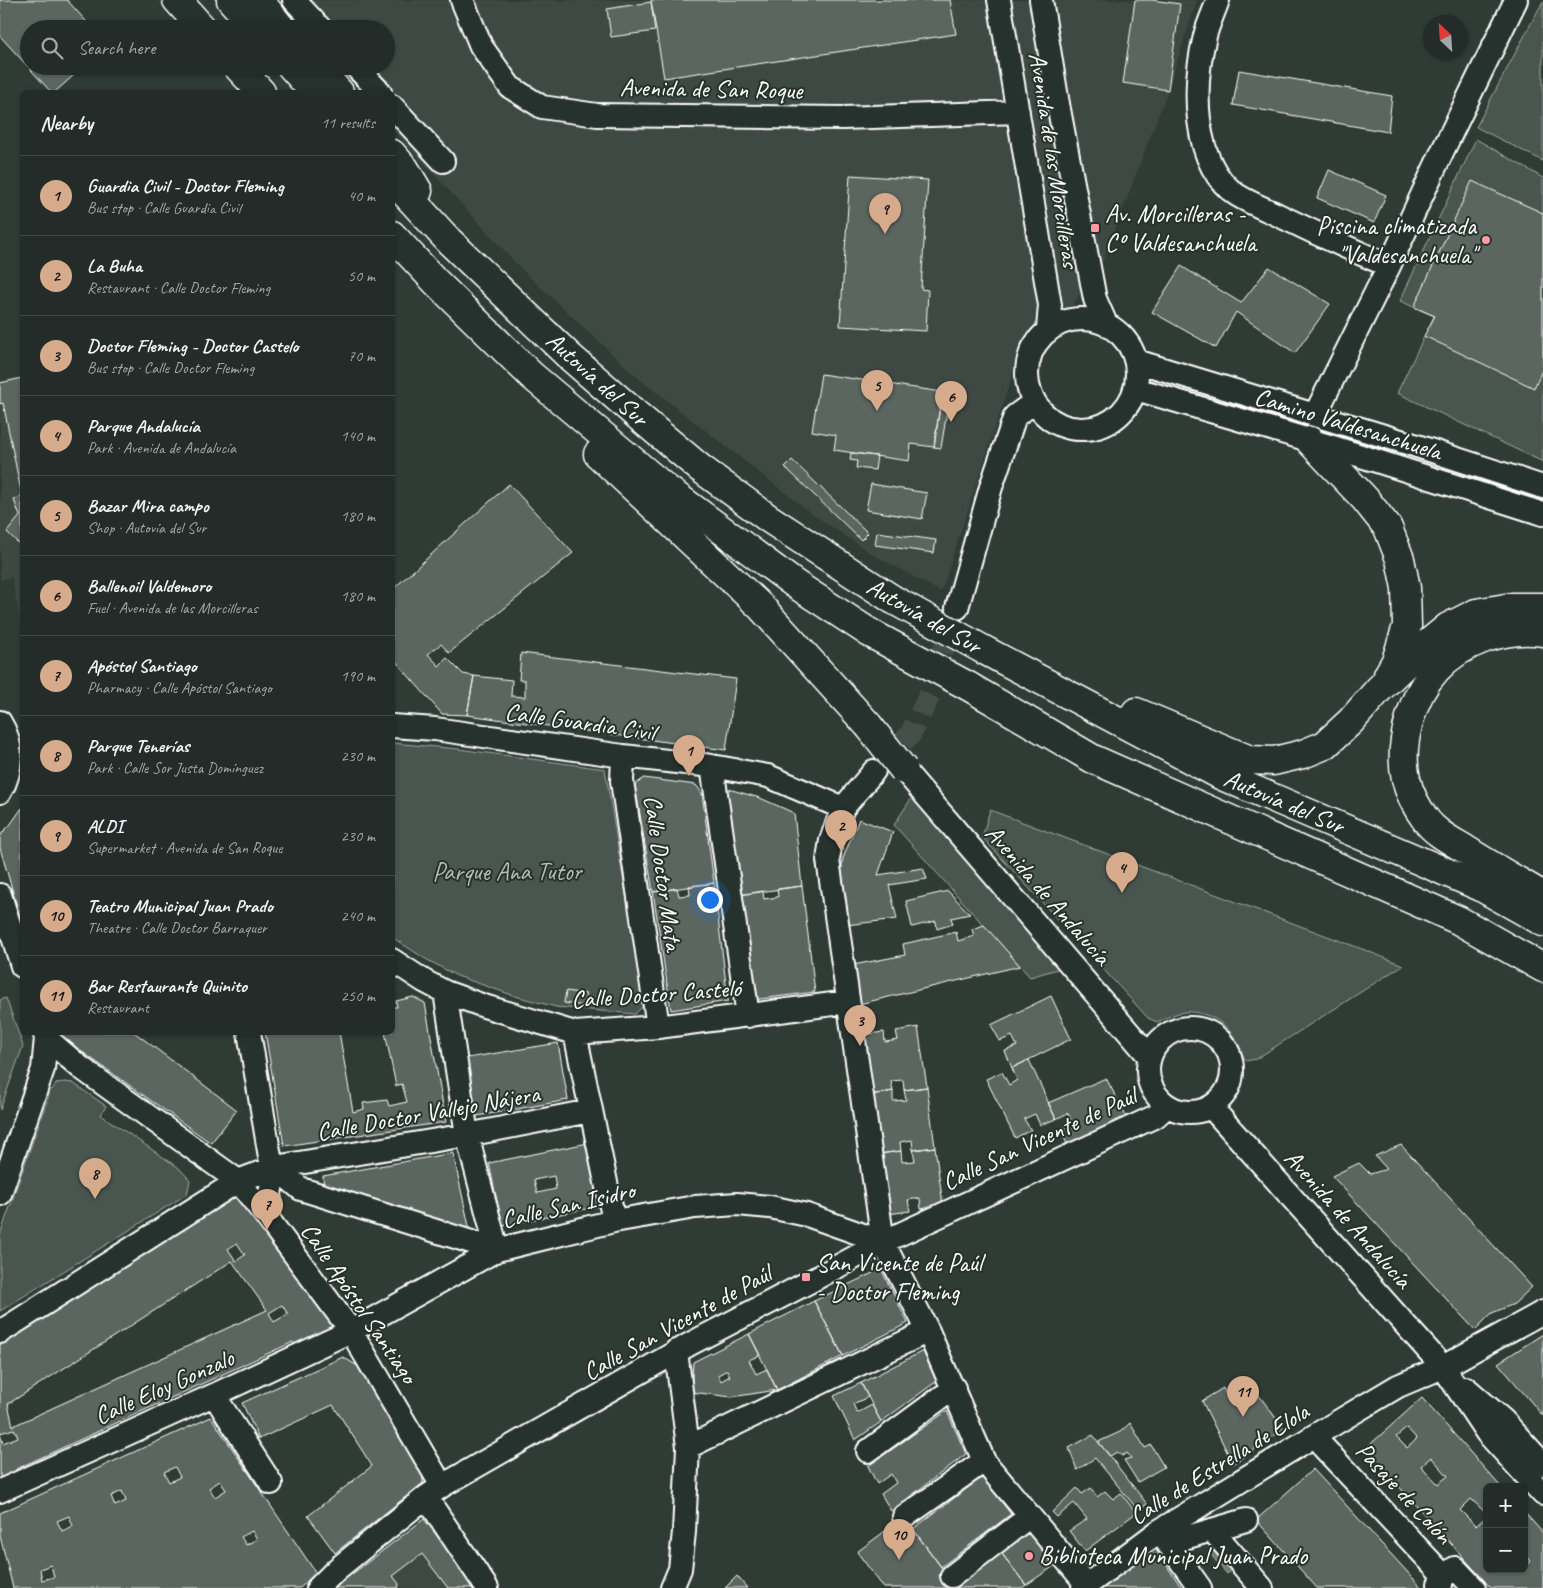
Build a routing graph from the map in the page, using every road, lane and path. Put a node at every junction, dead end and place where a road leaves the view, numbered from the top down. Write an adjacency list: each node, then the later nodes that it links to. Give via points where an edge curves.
1 (177, 0): 10 (highway)
2 (231, 0): 11 (highway)
3 (259, 0): 12 (highway)
4 (294, 0): 13 (street)
5 (462, 0): 23 (street, Avenida de San Roque, via 481,46 510,88 542,107 598,115 843,118)
6 (999, 0): 23 (street, Avenida de las Morcilleras)
7 (1041, 0): 30 (street, Avenida de las Morcilleras, via 1094,299)
8 (1218, 0): 29 (street, via 1205,35 1198,75 1203,148 1216,173 1237,195)
9 (1516, 0): 29 (street)
10 (195, 20)
11 (249, 20)
12 (275, 20)
13 (313, 20)
14 (245, 75): 18 (highway)
15 (299, 75): 19 (highway)
16 (324, 75): 20 (highway)
17 (364, 75): 21 (street)
18 (259, 90)
19 (312, 90)
20 (337, 90)
21 (378, 90)
22 (395, 109): 25 (street)
23 (1018, 112): 31 (street, Avenida de las Morcilleras, via 1050,305)
24 (395, 157): 28 (highway)
25 (443, 161)
26 (395, 182): 28 (highway, Autovía del Sur)
27 (395, 237): 33 (highway, Autovía del Sur)
28 (448, 241): 42 (highway, Autovía del Sur, bridge, via 569,356 700,468 768,518 892,599)
29 (1390, 266): 36 (street)
30 (1106, 324): 31 (street, via 1076,319); 32 (street, via 1130,346)
31 (1048, 329): 35 (street, via 1029,356 1026,371 1027,388)
32 (1136, 361): 34 (street); 36 (street, Camino Valdesanchuela)
33 (531, 375): 49 (highway, bridge, via 573,430 761,607 868,725); 58 (highway, Autovía del Sur, bridge, via 664,487 795,584 870,633 1093,759 1458,920)
34 (1136, 389): 35 (street, via 1128,406 1115,419 1098,428 1080,430 1062,426 1046,417); 36 (street, Camino Valdesanchuela)
35 (1034, 403): 40 (street, via 1015,416)
36 (1313, 428): 37 (street, Camino Valdesanchuela, via 1414,444); 38 (street, Camino Valdesanchuela, via 1354,454); 43 (highway, via 1388,528 1400,559 1406,588 1407,626 1396,661)
37 (1543, 487)
38 (1543, 514)
39 (1543, 607): 43 (highway, via 1476,613 1448,626)
40 (957, 608)
41 (1543, 632): 54 (highway, via 1491,636 1460,650 1436,670 1417,698 1403,751 1406,779 1427,821 1443,836)
42 (1021, 670): 43 (highway, via 1119,705 1250,760 1274,761 1326,745); 55 (highway, Autovía del Sur, via 1222,776 1481,887)
43 (1379, 689)
44 (0, 722): 47 (street)
45 (395, 726): 46 (street, Calle Guardia Civil)
46 (623, 756): 48 (street, Calle Guardia Civil); 62 (street, Calle Doctor Mata, via 622,781)
47 (16, 760): 51 (street)
48 (712, 766): 52 (street, Calle Guardia Civil, via 768,776); 61 (street)
49 (904, 770): 66 (street, Avenida de Andalucía)
50 (874, 771): 52 (street)
51 (0, 792)
52 (843, 808): 60 (street, via 831,840 828,860)
53 (0, 896): 56 (street)
54 (1543, 896)
55 (1543, 922)
56 (20, 960)
57 (395, 962): 59 (street, Calle Doctor Casteló)
58 (1543, 968)
59 (445, 992): 63 (street, Calle Doctor Casteló); 72 (street)
60 (848, 1002): 61 (street, Calle Doctor Casteló); 78 (street)
61 (748, 1016): 62 (street, Calle Doctor Casteló)
62 (658, 1027): 63 (street, Calle Doctor Casteló)
63 (575, 1033): 71 (street)
64 (45, 1035): 67 (street, Calle Apóstol Santiago); 68 (street)
65 (250, 1035): 73 (street, via 270,1158)
66 (1149, 1056): 69 (street, via 1147,1075 1152,1090); 70 (street, via 1166,1035 1179,1029 1203,1029 1216,1036 1226,1047 1232,1064 1230,1084)
67 (80, 1067): 68 (street, via 52,1070); 74 (street, Calle Apóstol Santiago)
68 (39, 1081): 75 (street)
69 (1167, 1106): 70 (street, via 1186,1112); 78 (street, Calle San Vicente de Paúl, via 1156,1116)
70 (1211, 1107): 85 (street, Avenida de Andalucía)
71 (590, 1111): 72 (street, Calle Doctor Vallejo Nájera); 77 (street)
72 (467, 1135): 73 (street, Calle Doctor Vallejo Nájera); 79 (street)
73 (275, 1167): 74 (street, Calle Doctor Vallejo Nájera); 76 (street); 79 (street, Calle San Isidro, via 301,1189)
74 (238, 1181): 76 (street, Calle Apóstol Santiago); 83 (street, Calle Doctor Vallejo Nájera)
75 (0, 1194)
76 (266, 1216): 81 (street, Calle Apóstol Santiago)
77 (614, 1221): 78 (street, Calle San Isidro, via 695,1207 737,1204 807,1215); 79 (street, Calle San Isidro)
78 (883, 1242): 82 (street); 84 (street, Calle San Vicente de Paúl)
79 (497, 1250): 81 (street, Calle Eloy Gonzalo)
80 (1543, 1312): 85 (street, Calle de Estrella de Elola)
81 (350, 1331): 87 (street, Calle Eloy Gonzalo); 95 (street, Calle Apóstol Santiago)
82 (928, 1331): 86 (street); 88 (street)
83 (0, 1332)
84 (676, 1351): 88 (street); 95 (street, Calle San Vicente de Paúl)
85 (1443, 1368): 92 (street, Avenida de Andalucía, via 1503,1420); 96 (street, Avenida de Andalucía, via 1487,1433); 101 (street, Calle de Estrella de Elola, via 1398,1386)
86 (954, 1388): 90 (street); 91 (street)
87 (214, 1395): 93 (street); 94 (street, Calle Eloy Gonzalo)
88 (688, 1446): 107 (street, via 680,1569)
89 (1324, 1448): 103 (street, Pasaje de Colón)
90 (868, 1451)
91 (984, 1461): 97 (street); 98 (street)
92 (1543, 1464)
93 (271, 1483)
94 (0, 1490)
95 (434, 1492): 105 (street, Calle San Vicente de Paúl, via 337,1569); 106 (street, Calle Apóstol Santiago)
96 (1543, 1494)
97 (1030, 1516): 102 (street); 104 (street)
98 (904, 1517)
99 (1246, 1520): 100 (street)
100 (1212, 1530): 101 (street, via 1174,1540); 109 (street)
101 (1164, 1538): 104 (street, Calle de Estrella de Elola); 108 (street)
102 (952, 1576)
103 (1444, 1582): 110 (street, Pasaje de Colón, via 1455,1568)
104 (1085, 1587)
105 (318, 1588)
106 (487, 1588)
107 (672, 1588)
108 (1200, 1588)
109 (1262, 1588)
110 (1474, 1588)

